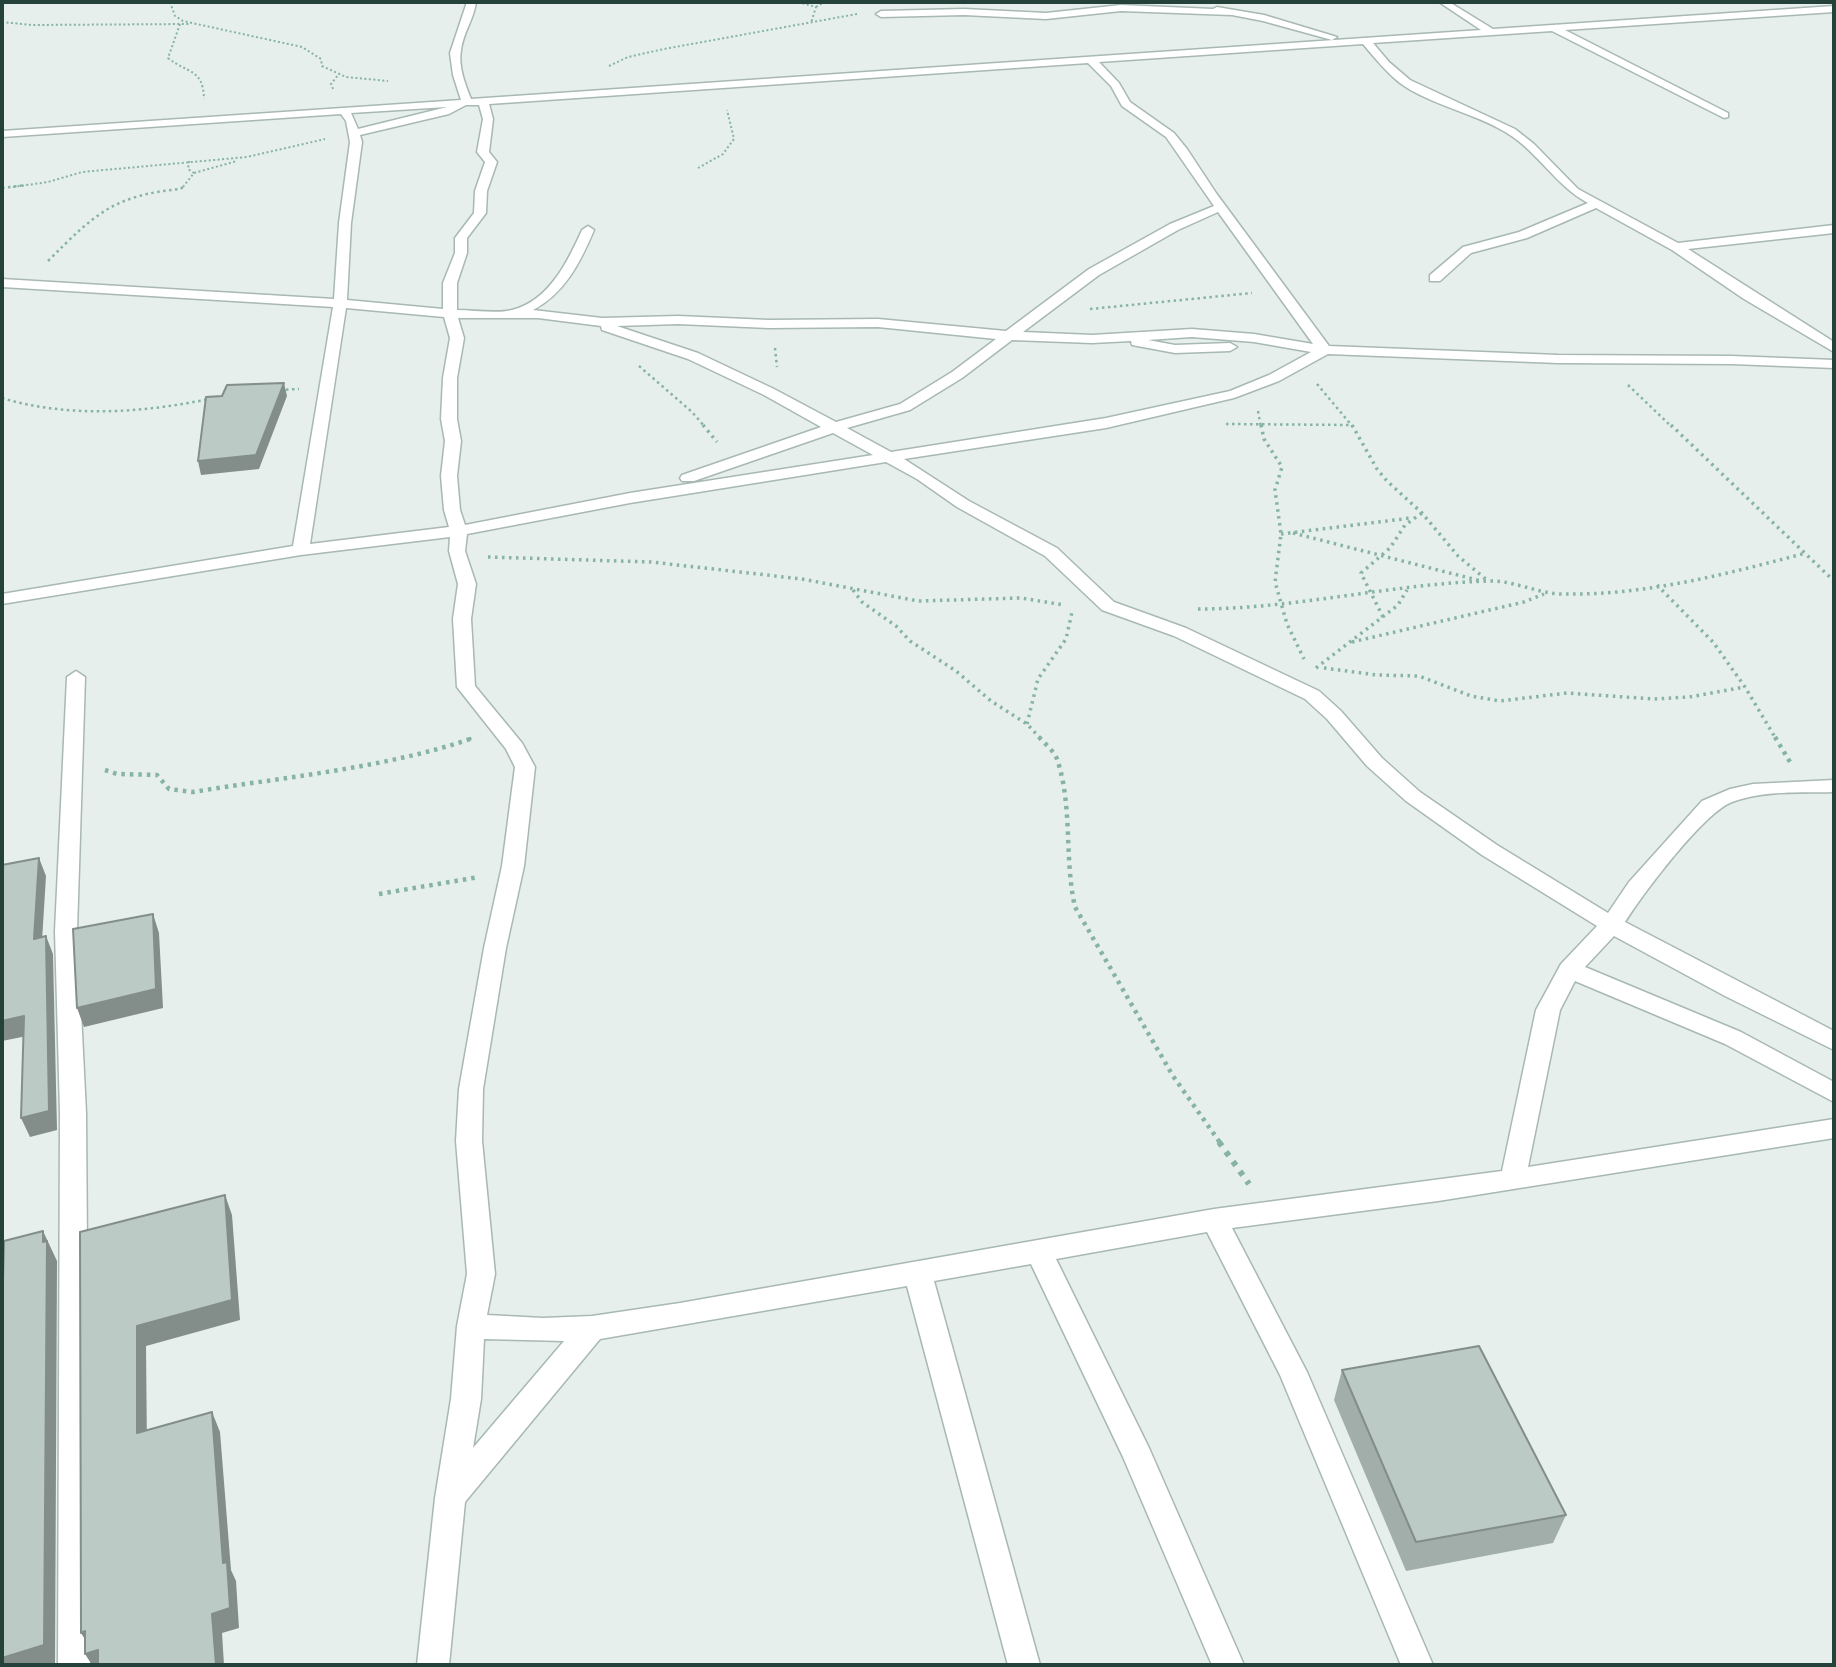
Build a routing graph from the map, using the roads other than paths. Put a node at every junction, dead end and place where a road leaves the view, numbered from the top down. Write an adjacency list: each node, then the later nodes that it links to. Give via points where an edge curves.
1 (471, 2): 13 (street, via 467,27 454,54)
2 (1185, 2): 5 (street)
3 (1443, 2): 8 (street)
4 (1834, 9): 7 (street)
5 (1231, 13): 6 (street, via 1121,8 1046,16); 10 (street)
6 (881, 14)
7 (1553, 29): 8 (street); 15 (street)
8 (1490, 32): 9 (street)
9 (1366, 41): 10 (street); 18 (street, via 1406,82 1511,131 1574,191)
10 (1348, 42): 11 (street)
11 (1090, 59): 12 (street); 19 (street, via 1126,104 1170,135)
12 (481, 100): 13 (street); 26 (street, via 488,113 483,152 491,162 481,191 480,213 461,238 461,253 450,283)
13 (467, 101): 14 (street); 16 (street, via 445,112)
14 (343, 110): 16 (street); 17 (street)
15 (1724, 115)
16 (355, 133): 25 (street)
17 (2, 134)
18 (1596, 204): 22 (street); 23 (street, via 1467,250)
19 (1221, 208): 29 (street, via 1174,227 1094,272); 31 (street)
20 (1834, 229): 22 (street)
21 (588, 230): 27 (street, via 558,286 536,304)
22 (1676, 247): 30 (street)
23 (1435, 278)
24 (4, 284): 25 (street)
25 (340, 303): 26 (street); 38 (street)
26 (450, 314): 27 (street); 37 (street, via 457,338 450,378 453,441 449,476)
27 (513, 314): 28 (street, via 561,316)
28 (605, 325): 29 (street, via 678,320 878,323); 34 (street, via 720,368)
29 (1011, 336): 32 (street, via 1118,337 1175,349); 34 (street, via 905,407)
30 (1834, 348)
31 (1325, 350): 32 (street); 33 (street)
32 (1306, 353): 35 (street, via 1259,385 1205,402 1106,423)
33 (1834, 364)
34 (832, 428): 35 (street); 36 (street)
35 (887, 458): 36 (street); 42 (street, via 1051,552 1108,606 1190,636 1312,695 1327,706 1367,755 1442,817)
36 (630, 498): 37 (street)
37 (458, 541): 38 (street); 51 (street, via 467,584 462,619 466,687 515,747 525,767 513,866 471,1088 469,1141 481,1274)
38 (301, 550): 39 (street)
39 (2, 599)
40 (76, 677): 54 (street, via 66,931 73,1113)
41 (1834, 786): 42 (street, via 1724,796 1709,806 1658,862)
42 (1611, 925): 43 (street); 44 (street)
43 (1569, 970): 45 (street, via 1734,1038); 47 (street, via 1548,1010)
44 (1834, 1041)
45 (1834, 1093)
46 (1834, 1129): 47 (street)
47 (1513, 1179): 48 (street)
48 (1214, 1220): 49 (street); 58 (street, via 1293,1372)
49 (1039, 1253): 50 (street); 57 (street, via 1172,1530)
50 (918, 1274): 52 (street); 56 (street)
51 (471, 1326): 52 (street); 53 (street, via 466,1399)
52 (592, 1328): 53 (street)
53 (450, 1498): 55 (street)
54 (74, 1665)
55 (433, 1665)
56 (1024, 1665)
57 (1228, 1665)
58 (1417, 1665)

